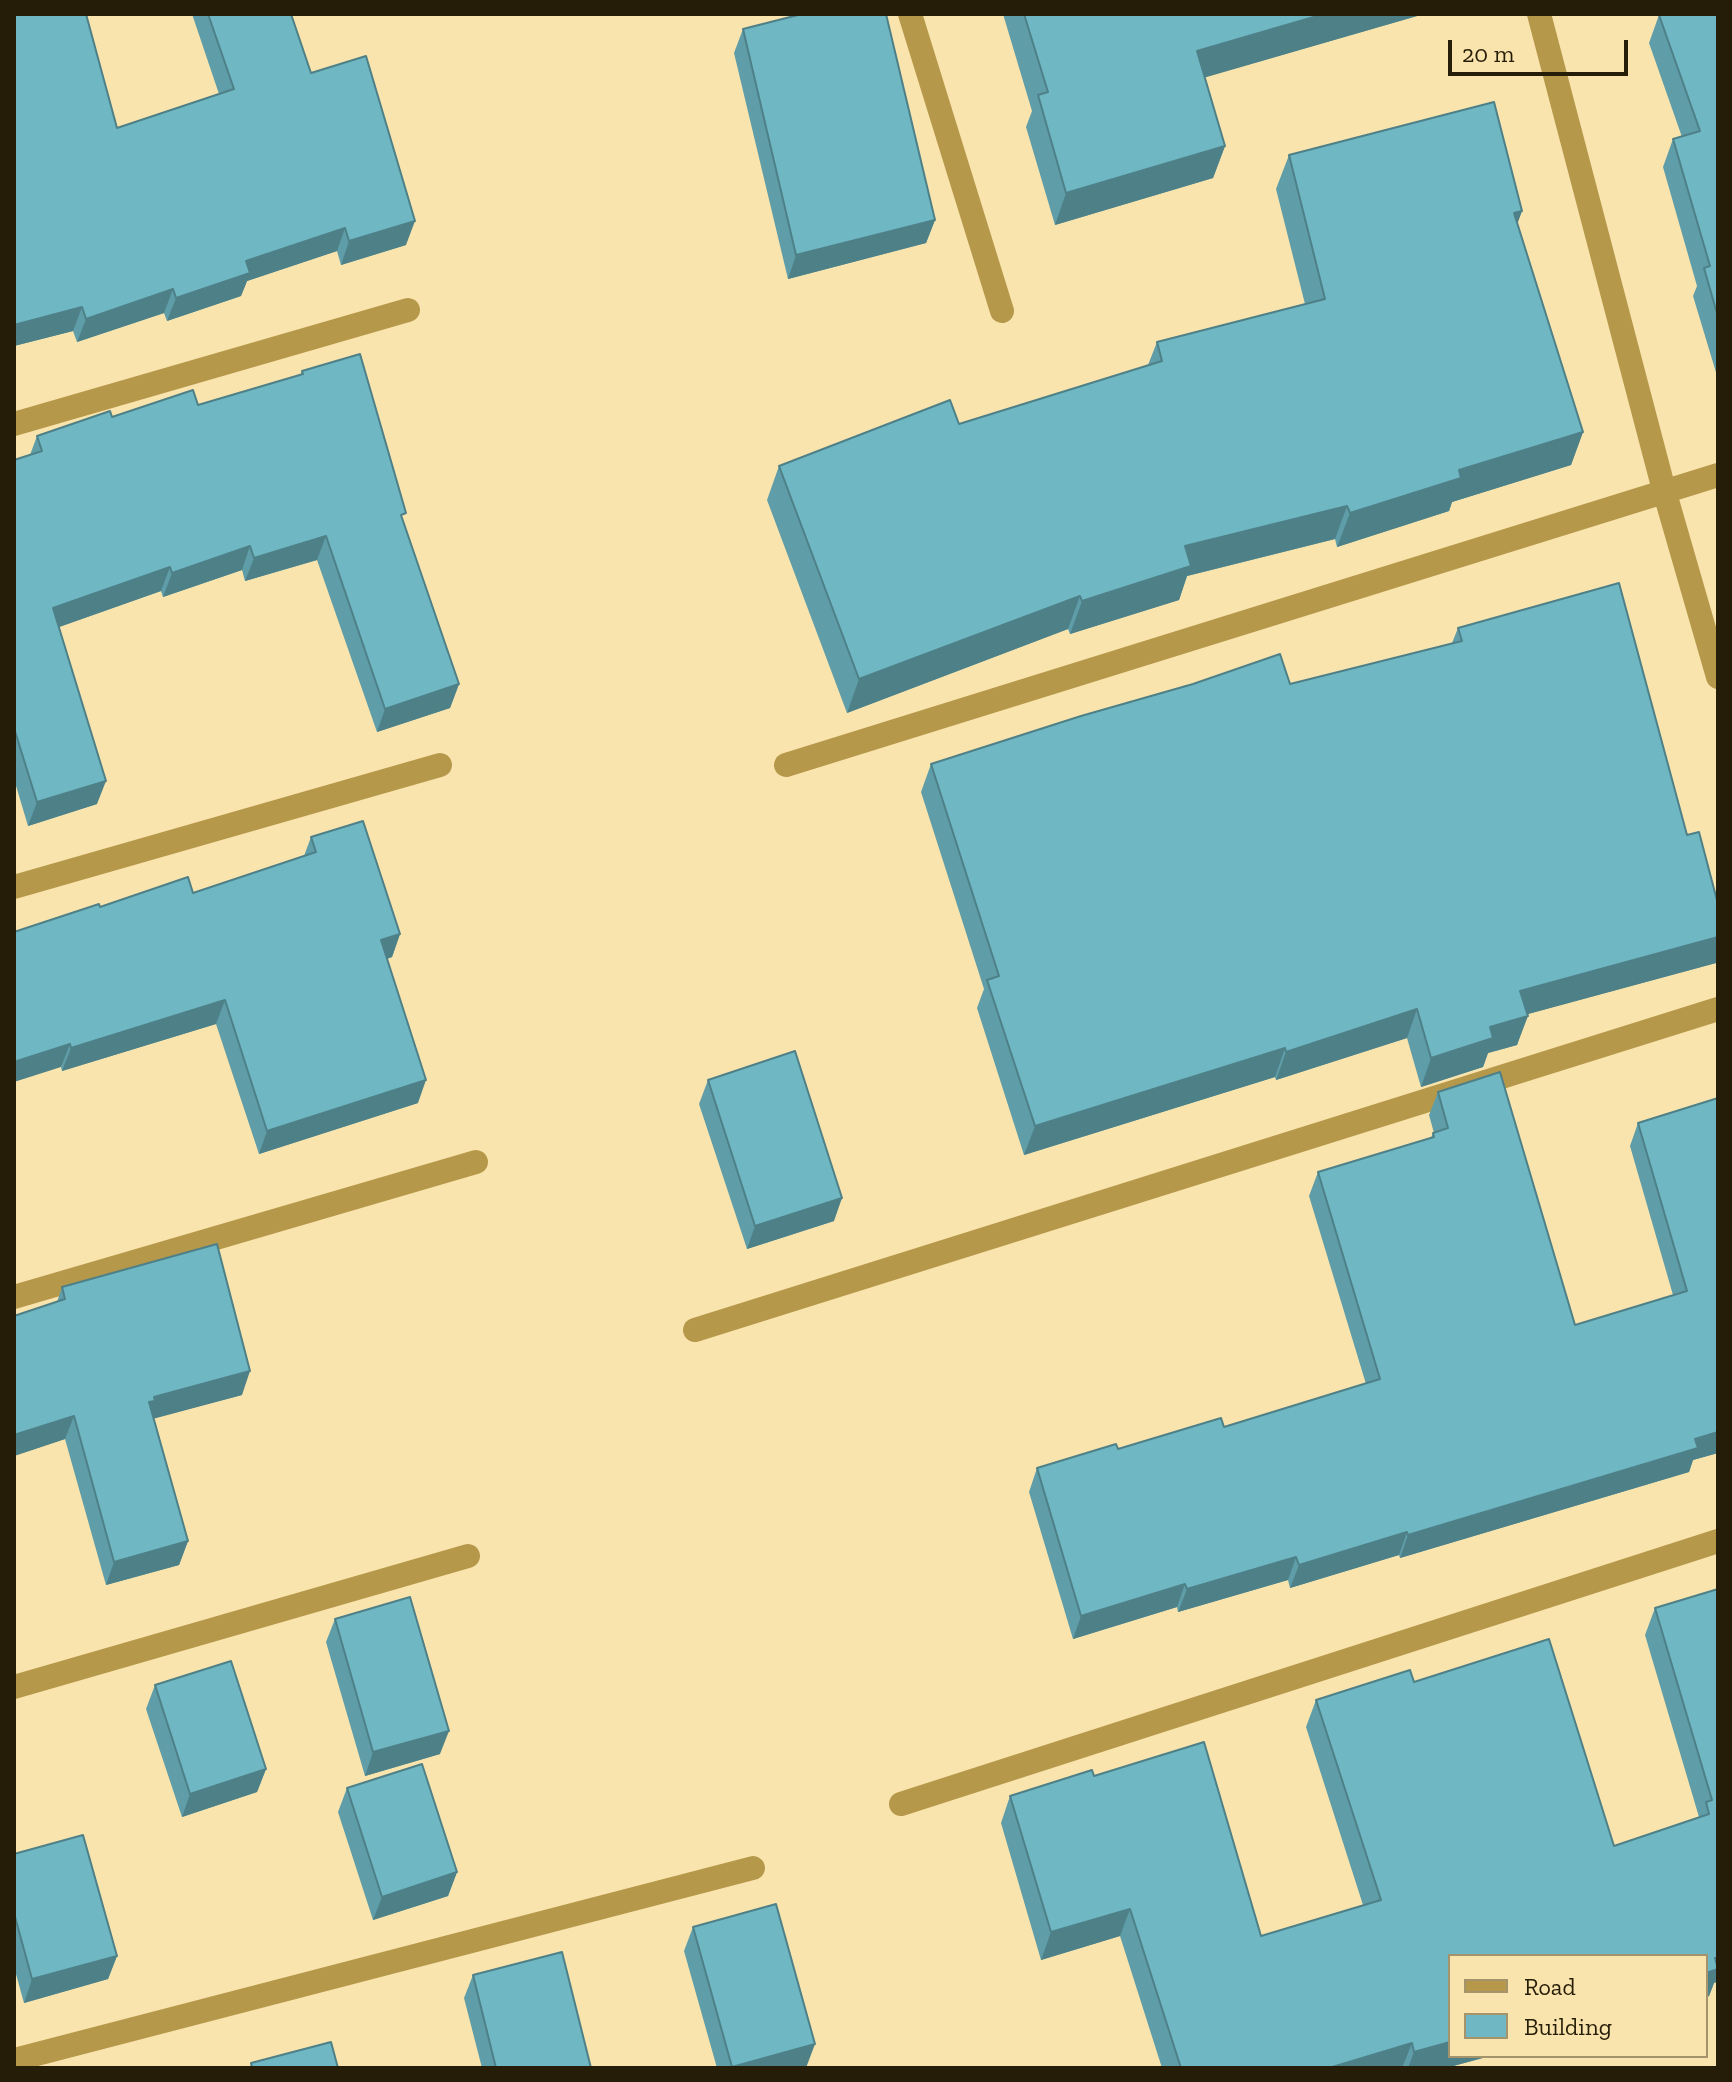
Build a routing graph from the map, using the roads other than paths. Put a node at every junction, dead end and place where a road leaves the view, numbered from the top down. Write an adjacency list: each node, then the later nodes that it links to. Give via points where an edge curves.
1 (910, 14): 4 (street)
2 (1539, 14): 7 (street)
3 (408, 310): 5 (street)
4 (1002, 311)
5 (14, 424)
6 (1718, 475): 7 (street)
7 (1664, 490): 8 (street); 10 (street)
8 (1718, 677)
9 (440, 765): 11 (street)
10 (786, 765)
11 (14, 887)
12 (1718, 1009): 15 (street)
13 (476, 1162): 14 (street)
14 (14, 1297)
15 (695, 1330)
16 (1718, 1541): 19 (street)
17 (468, 1556): 18 (street)
18 (14, 1687)
19 (901, 1804)
20 (753, 1868): 21 (street)
21 (14, 2060)

